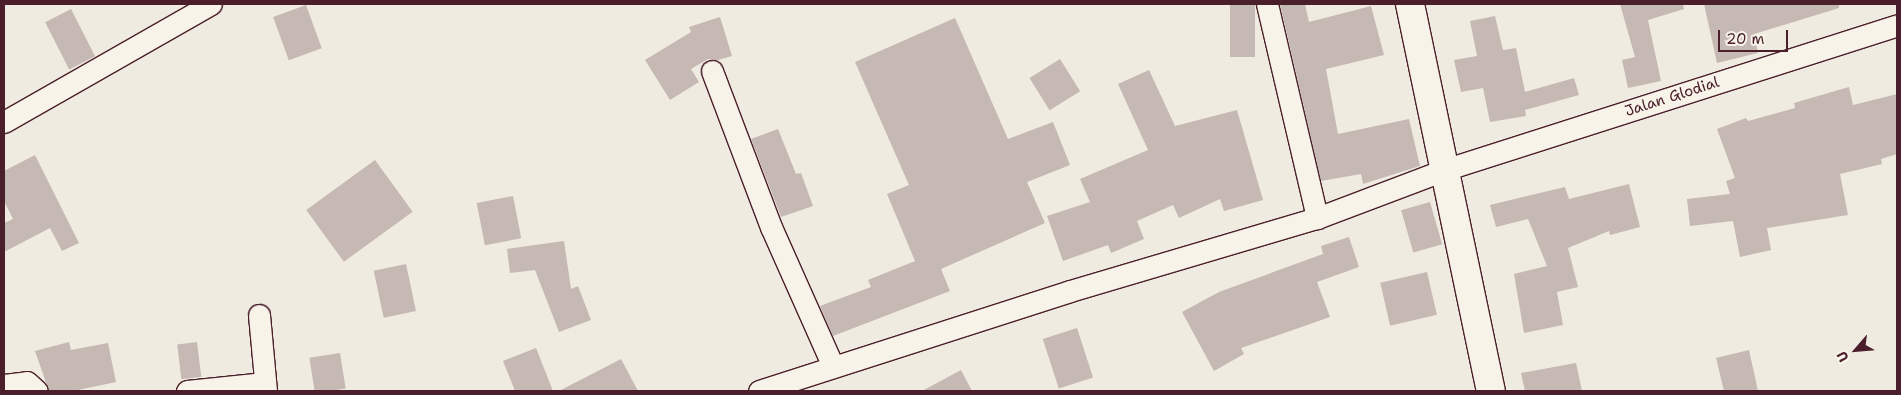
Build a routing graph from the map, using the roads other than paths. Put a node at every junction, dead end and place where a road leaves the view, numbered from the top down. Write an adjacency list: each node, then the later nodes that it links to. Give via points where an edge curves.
1 (211, 4): 6 (street)
2 (1267, 4): 8 (street)
3 (1410, 4): 7 (street)
4 (1897, 25): 7 (street, Jalan Glodial)
5 (712, 71): 10 (street, via 764,212)
6 (4, 122)
7 (1447, 169): 8 (street, Jalan Glodial); 16 (street)
8 (1317, 218): 10 (street, Jalan Glodial)
9 (259, 315): 12 (street)
10 (833, 366): 15 (street, Jalan Glodial)
11 (4, 385): 13 (street, via 27,382)
12 (265, 387): 14 (street)
13 (37, 391)
14 (187, 391)
15 (759, 391)
16 (1491, 391)

